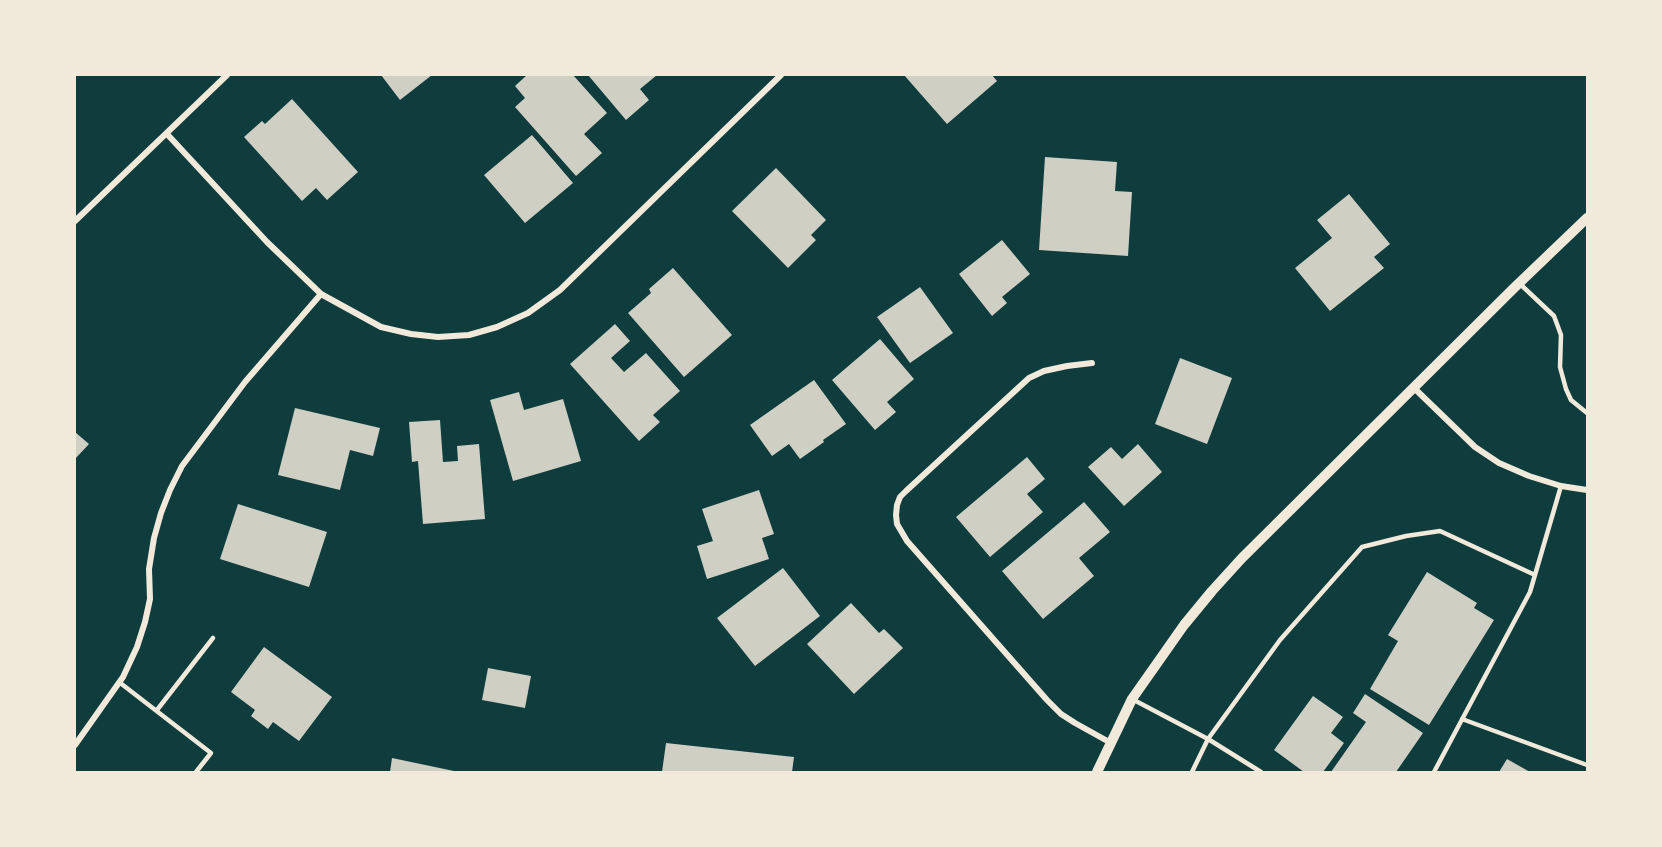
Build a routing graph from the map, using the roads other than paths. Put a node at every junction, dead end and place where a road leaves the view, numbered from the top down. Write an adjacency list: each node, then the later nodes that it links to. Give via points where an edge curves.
1 (227, 75): 3 (street)
2 (781, 75): 7 (street, via 560,290 518,318 469,335 411,334 381,327)
3 (167, 134): 5 (street); 7 (street)
4 (1587, 218): 6 (street)
5 (75, 221)
6 (1519, 283): 9 (street); 10 (lane, via 1554,316 1561,335 1560,367 1566,389 1571,400)
7 (321, 294): 15 (street, via 245,382 182,466 154,538 145,622)
8 (1092, 363): 20 (street, via 1044,371 1029,378 900,497 896,515 907,541 1047,700 1061,714)
9 (1413, 387): 11 (street, via 1475,447 1499,463); 16 (street, via 1227,574 1184,625)
10 (1587, 412)
11 (1561, 486): 12 (street); 13 (lane)
12 (1587, 490)
13 (1535, 575): 18 (lane, via 1530,592); 19 (lane, via 1440,531 1362,547 1280,640)
14 (213, 638): 17 (lane)
15 (120, 682): 17 (lane); 21 (street)
16 (1132, 699): 19 (lane); 20 (street)
17 (157, 710): 23 (lane, via 211,753)
18 (1462, 719): 22 (lane); 27 (lane)
19 (1208, 739): 25 (lane); 26 (lane)
20 (1111, 743): 24 (street)
21 (75, 745)
22 (1587, 765)
23 (196, 772)
24 (1097, 772)
25 (1192, 772)
26 (1261, 772)
27 (1434, 772)

